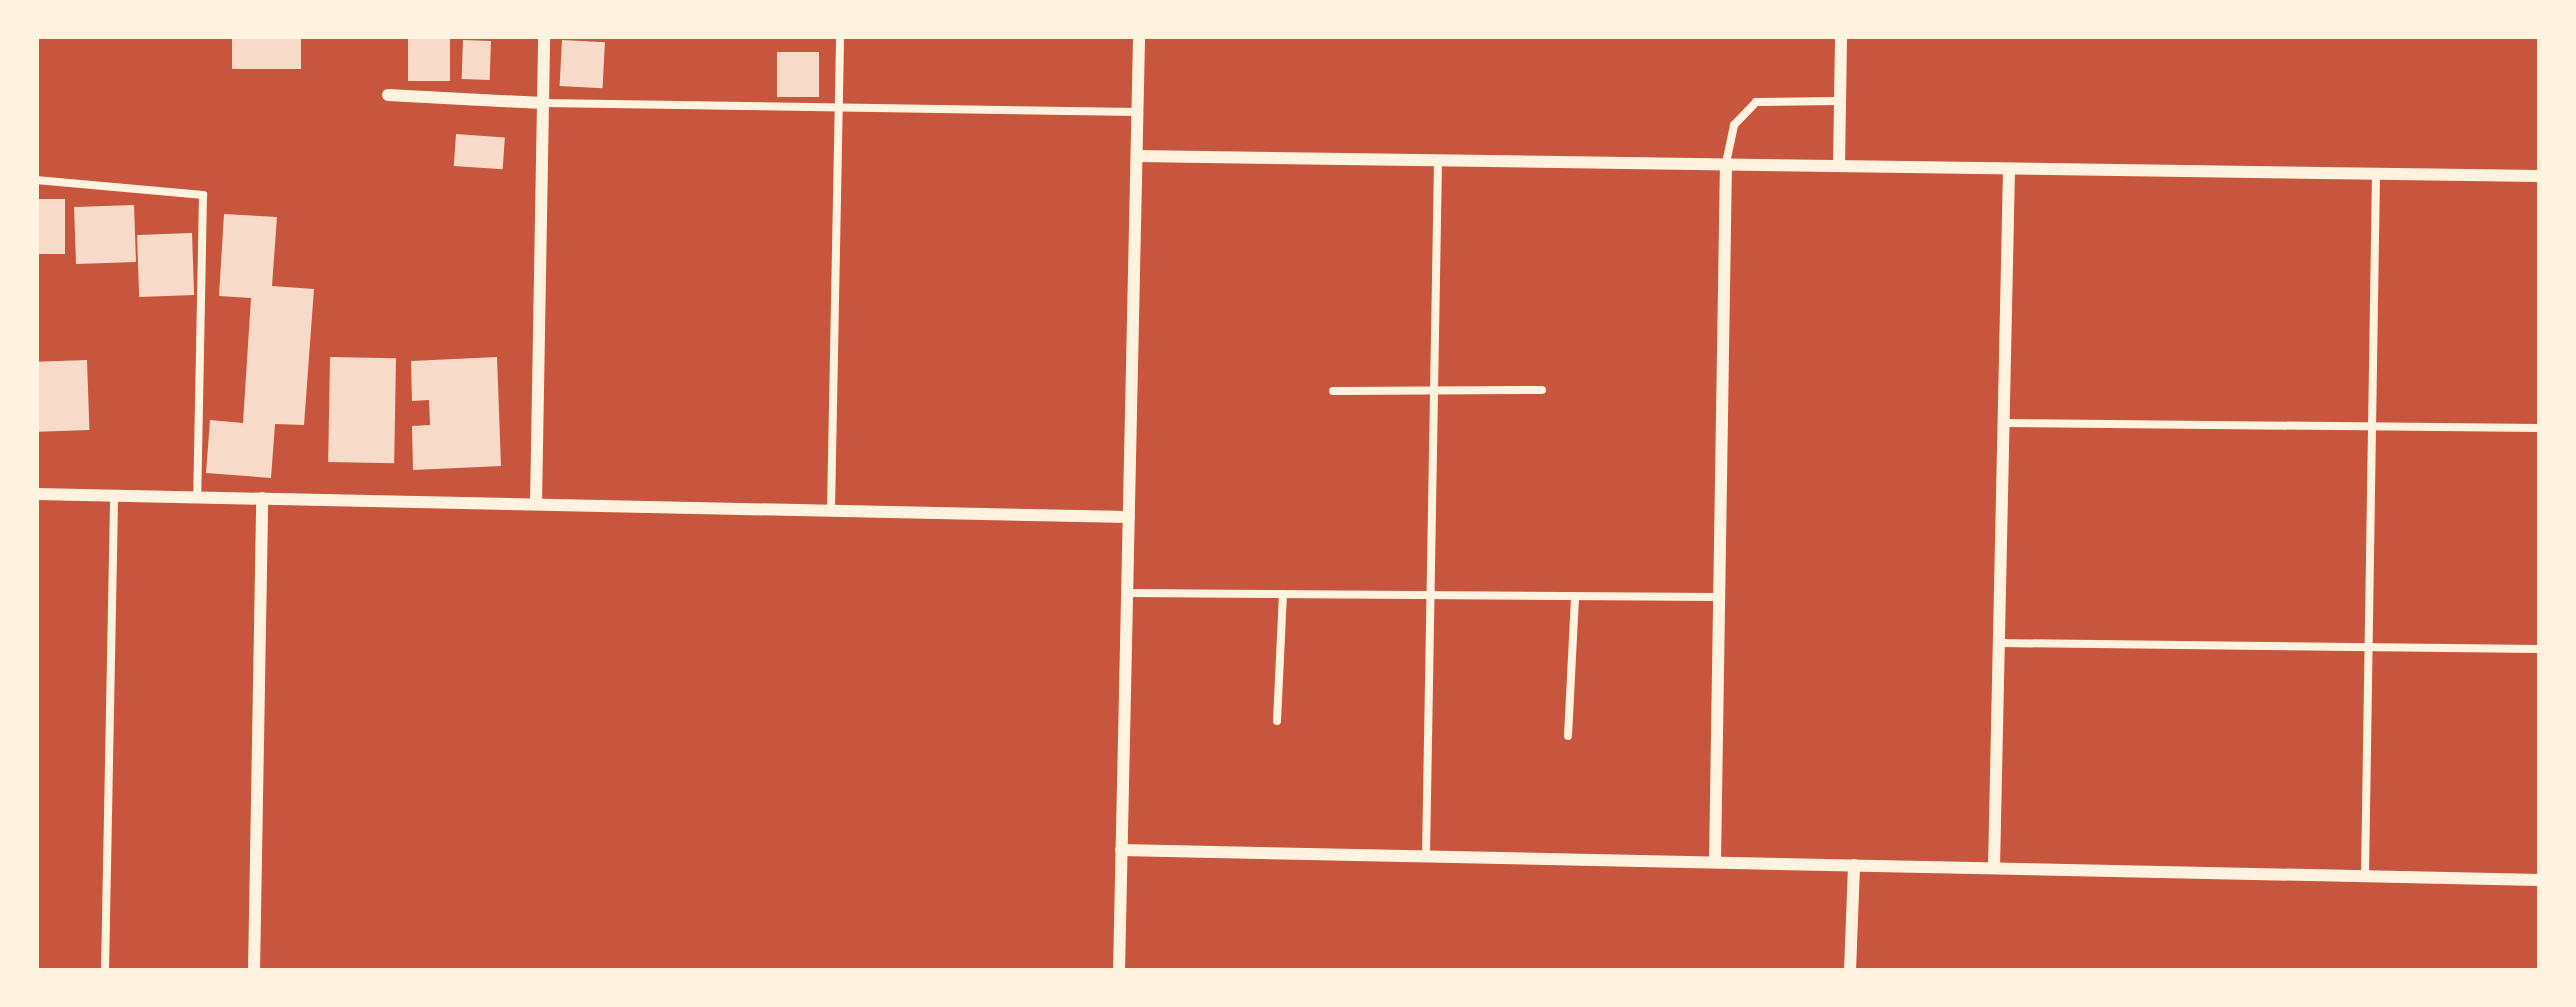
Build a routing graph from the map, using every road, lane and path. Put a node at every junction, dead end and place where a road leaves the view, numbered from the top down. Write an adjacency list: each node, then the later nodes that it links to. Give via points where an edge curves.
1 (544, 36): 7 (street)
2 (840, 36): 8 (lane)
3 (1139, 36): 9 (street)
4 (1841, 36): 6 (street)
5 (388, 95): 7 (street)
6 (1840, 101): 12 (lane, via 1756,103 1734,125); 13 (street)
7 (543, 104): 8 (lane); 28 (street)
8 (838, 108): 9 (lane); 29 (lane)
9 (1138, 112): 10 (street)
10 (1137, 156): 11 (street); 30 (street)
11 (1438, 160): 12 (street); 20 (lane)
12 (1726, 164): 13 (street); 35 (street)
13 (1839, 166): 14 (street)
14 (2009, 169): 15 (street); 21 (street)
15 (2376, 174): 16 (street); 22 (lane)
16 (2540, 176)
17 (36, 180): 26 (lane, via 202,195)
18 (1542, 390): 20 (lane)
19 (1333, 391): 20 (lane)
20 (1434, 391): 33 (lane)
21 (2004, 424): 22 (lane); 36 (street)
22 (2372, 427): 23 (lane); 37 (lane)
23 (2540, 428)
24 (36, 494): 25 (street)
25 (114, 495): 26 (street); 48 (lane)
26 (197, 497): 27 (street)
27 (262, 498): 28 (street); 49 (street)
28 (536, 504): 29 (street)
29 (832, 510): 30 (street)
30 (1129, 517): 31 (street)
31 (1127, 593): 32 (lane); 41 (street)
32 (1283, 594): 33 (lane); 39 (lane)
33 (1430, 595): 34 (lane); 42 (lane)
34 (1575, 596): 35 (lane); 40 (lane)
35 (1719, 597): 43 (street)
36 (1999, 643): 37 (lane); 45 (street)
37 (2369, 647): 38 (lane); 46 (lane)
38 (2540, 649)
39 (1277, 721)
40 (1568, 736)
41 (1121, 850): 42 (street); 50 (street)
42 (1426, 856): 43 (street)
43 (1715, 862): 44 (street)
44 (1854, 865): 45 (street); 51 (street)
45 (1994, 868): 46 (street)
46 (2366, 876): 47 (street)
47 (2540, 880)
48 (105, 971)
49 (254, 971)
50 (1119, 971)
51 (1850, 971)

